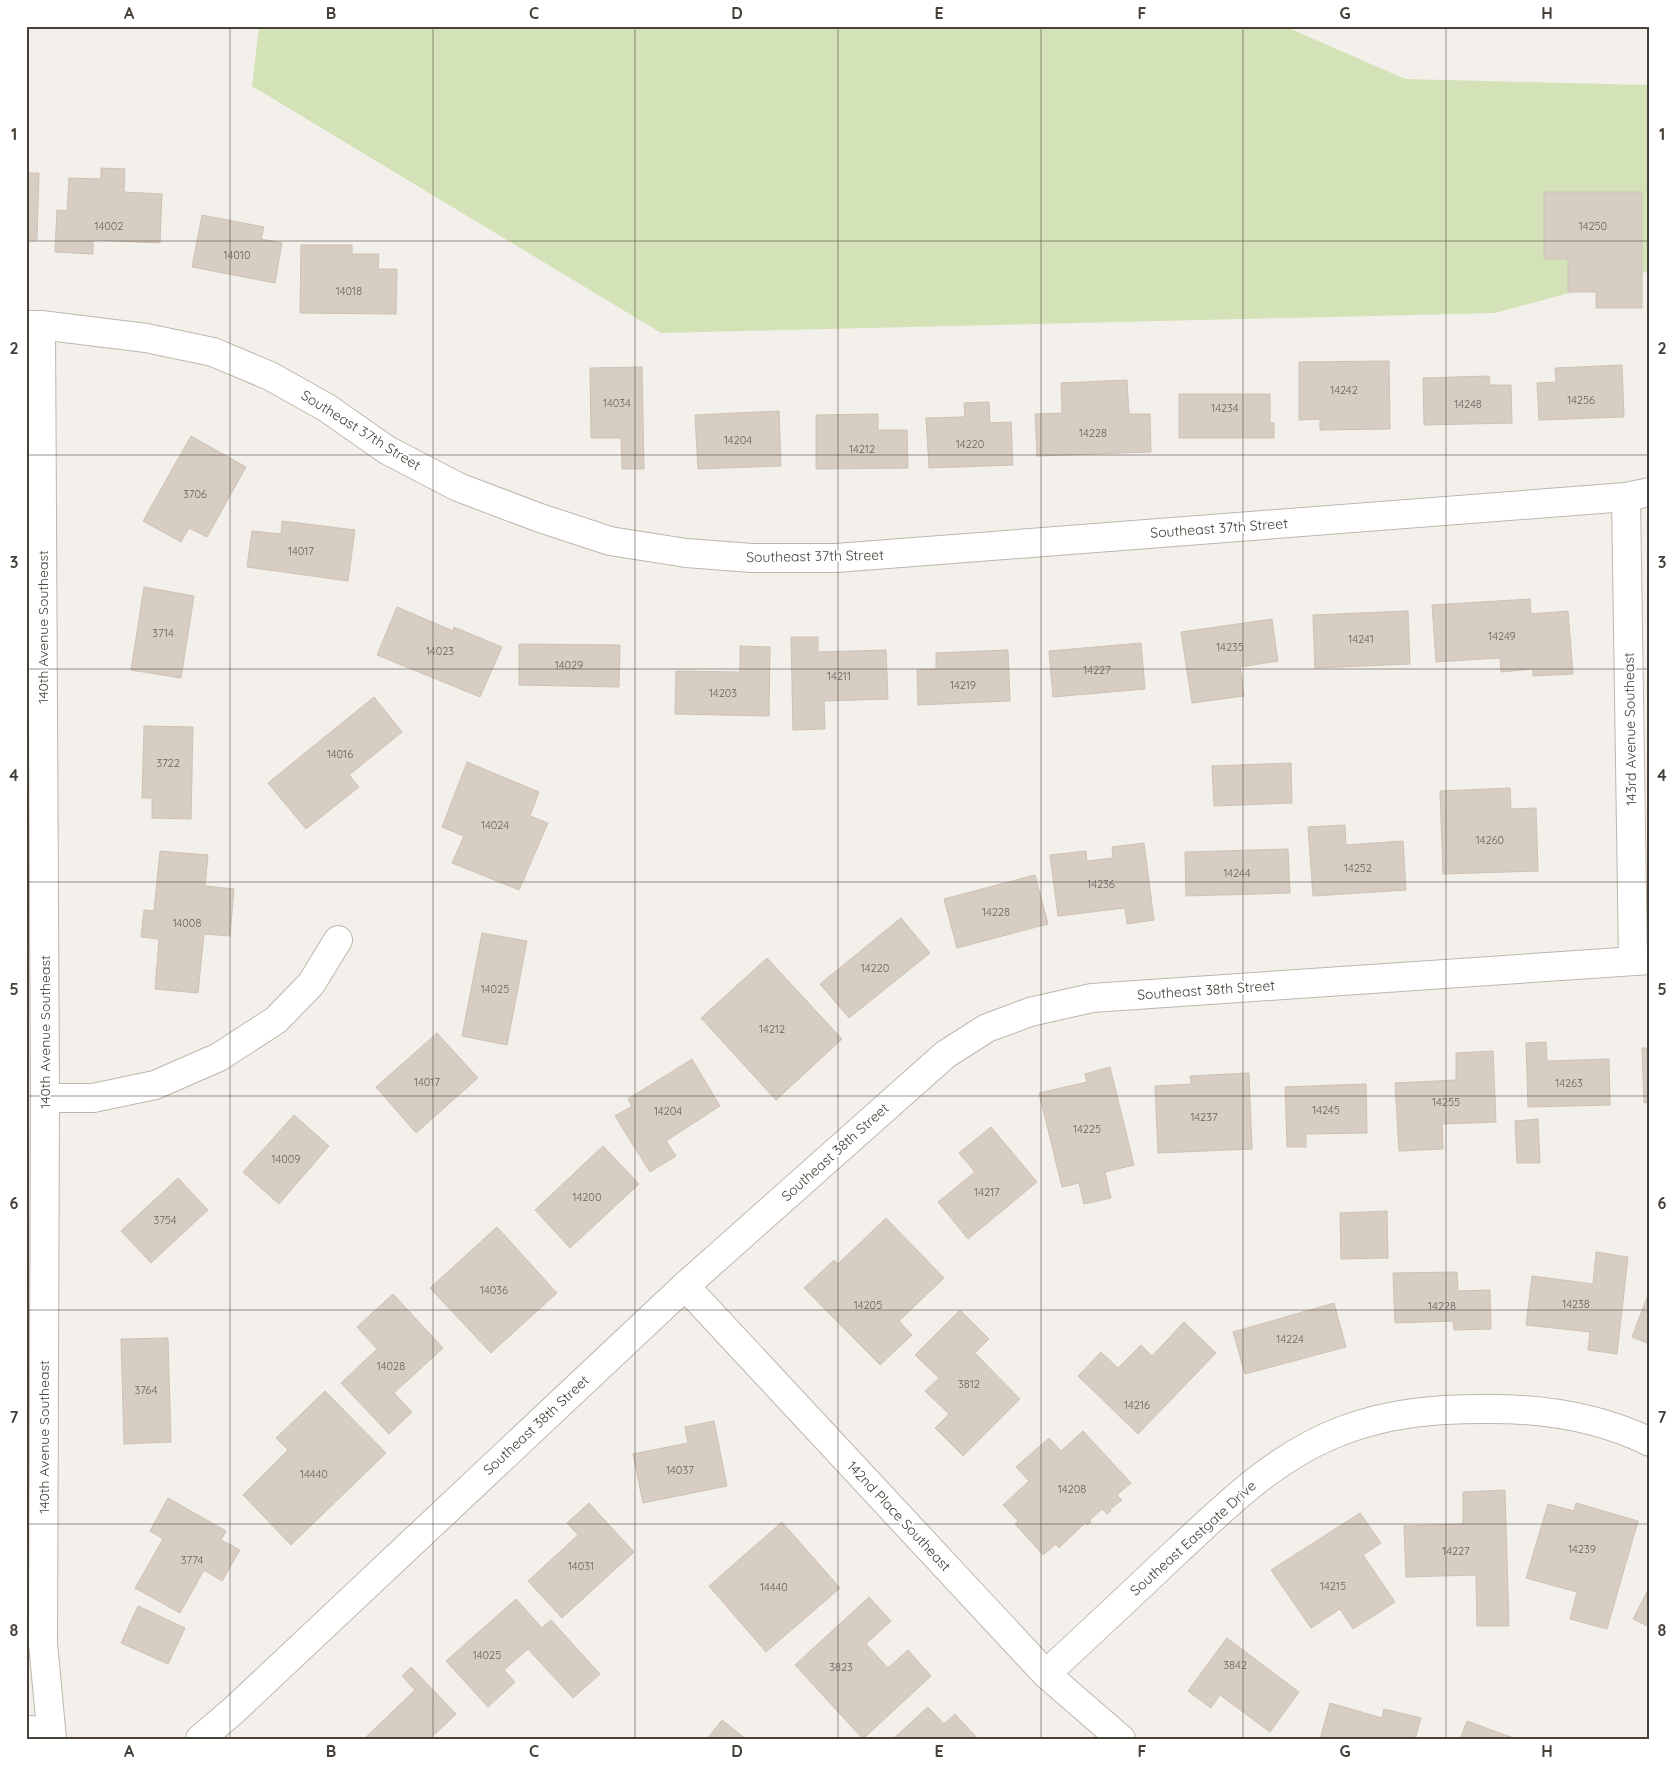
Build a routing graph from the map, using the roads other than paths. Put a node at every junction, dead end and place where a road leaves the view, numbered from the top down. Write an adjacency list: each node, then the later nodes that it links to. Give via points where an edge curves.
1 (34, 325): 2 (street, Southeast 37th Street, via 146,338 213,352 270,376 327,408 387,450 458,487 610,541 686,553 752,558 836,558); 5 (street, 140th Avenue Southeast)
2 (1638, 494): 4 (street, 143rd Avenue Southeast)
3 (338, 940): 5 (street, via 311,984 276,1020 219,1057 155,1085 93,1098)
4 (1642, 961): 6 (street, Southeast 38th Street, via 1092,998 1030,1012 986,1028 946,1054)
5 (46, 1098): 9 (street, 140th Avenue Southeast)
6 (685, 1286): 8 (street, 142nd Place Southeast); 10 (street, Southeast 38th Street)
7 (1650, 1442): 8 (street, Southeast Eastgate Drive, via 1574,1415 1515,1408 1447,1409 1390,1416 1344,1430 1295,1452 1246,1487)
8 (1046, 1674): 11 (street, 142nd Place Southeast)
9 (43, 1733)
10 (200, 1739)
11 (1121, 1739)

